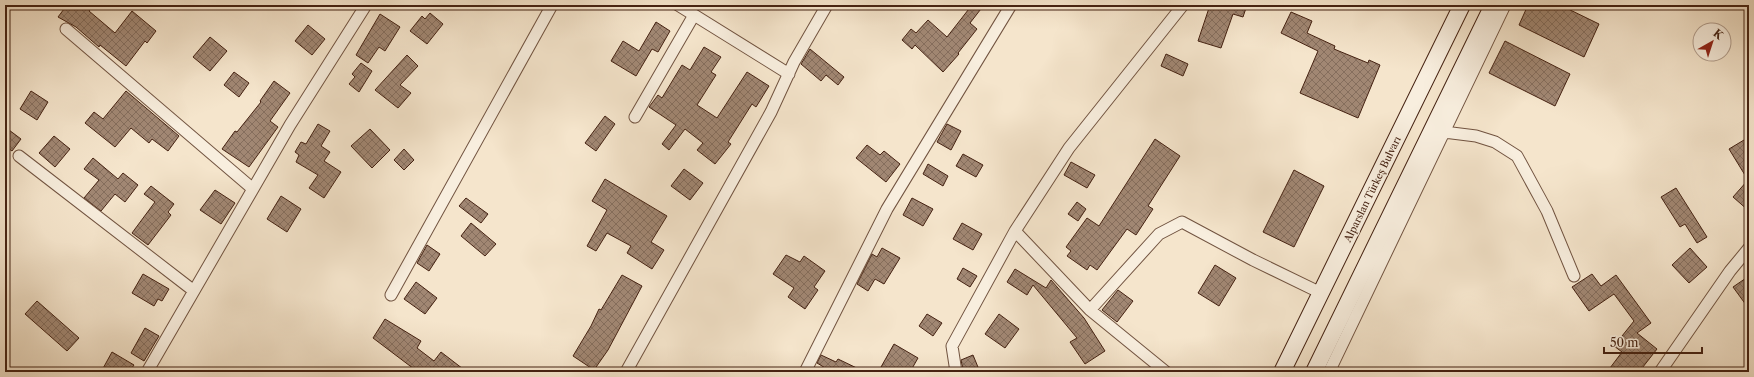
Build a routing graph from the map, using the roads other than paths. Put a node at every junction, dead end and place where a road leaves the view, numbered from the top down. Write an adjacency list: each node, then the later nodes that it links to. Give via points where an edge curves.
1 (366, 5): 16 (street)
2 (552, 5): 22 (street)
3 (678, 5): 10 (street)
4 (827, 5): 12 (street)
5 (1011, 5): 26 (street, via 887,209)
6 (1183, 5): 17 (street, via 1069,148)
7 (1462, 5): 21 (main road, Alparslan Türkeş Bulvarı)
8 (1493, 5): 30 (main road)
9 (1505, 5): 14 (street)
10 (694, 15): 12 (street); 13 (street)
11 (66, 29): 16 (street)
12 (788, 74): 25 (street, via 767,118)
13 (635, 117)
14 (1444, 132): 19 (street, via 1476,136 1495,142 1517,156 1547,212); 31 (street)
15 (19, 156): 20 (street)
16 (253, 189): 20 (street)
17 (1015, 231): 23 (street); 27 (street, via 952,346)
18 (1749, 248): 32 (street, via 1730,271)
19 (1574, 276)
20 (194, 291): 24 (street)
21 (1321, 292): 23 (street, via 1253,260 1182,222 1159,234); 29 (main road, Alparslan Türkeş Bulvarı)
22 (391, 295)
23 (1090, 310): 28 (street)
24 (148, 372)
25 (626, 372)
26 (805, 372)
27 (956, 372)
28 (1166, 372)
29 (1282, 372)
30 (1314, 372)
31 (1329, 372)
32 (1660, 372)

